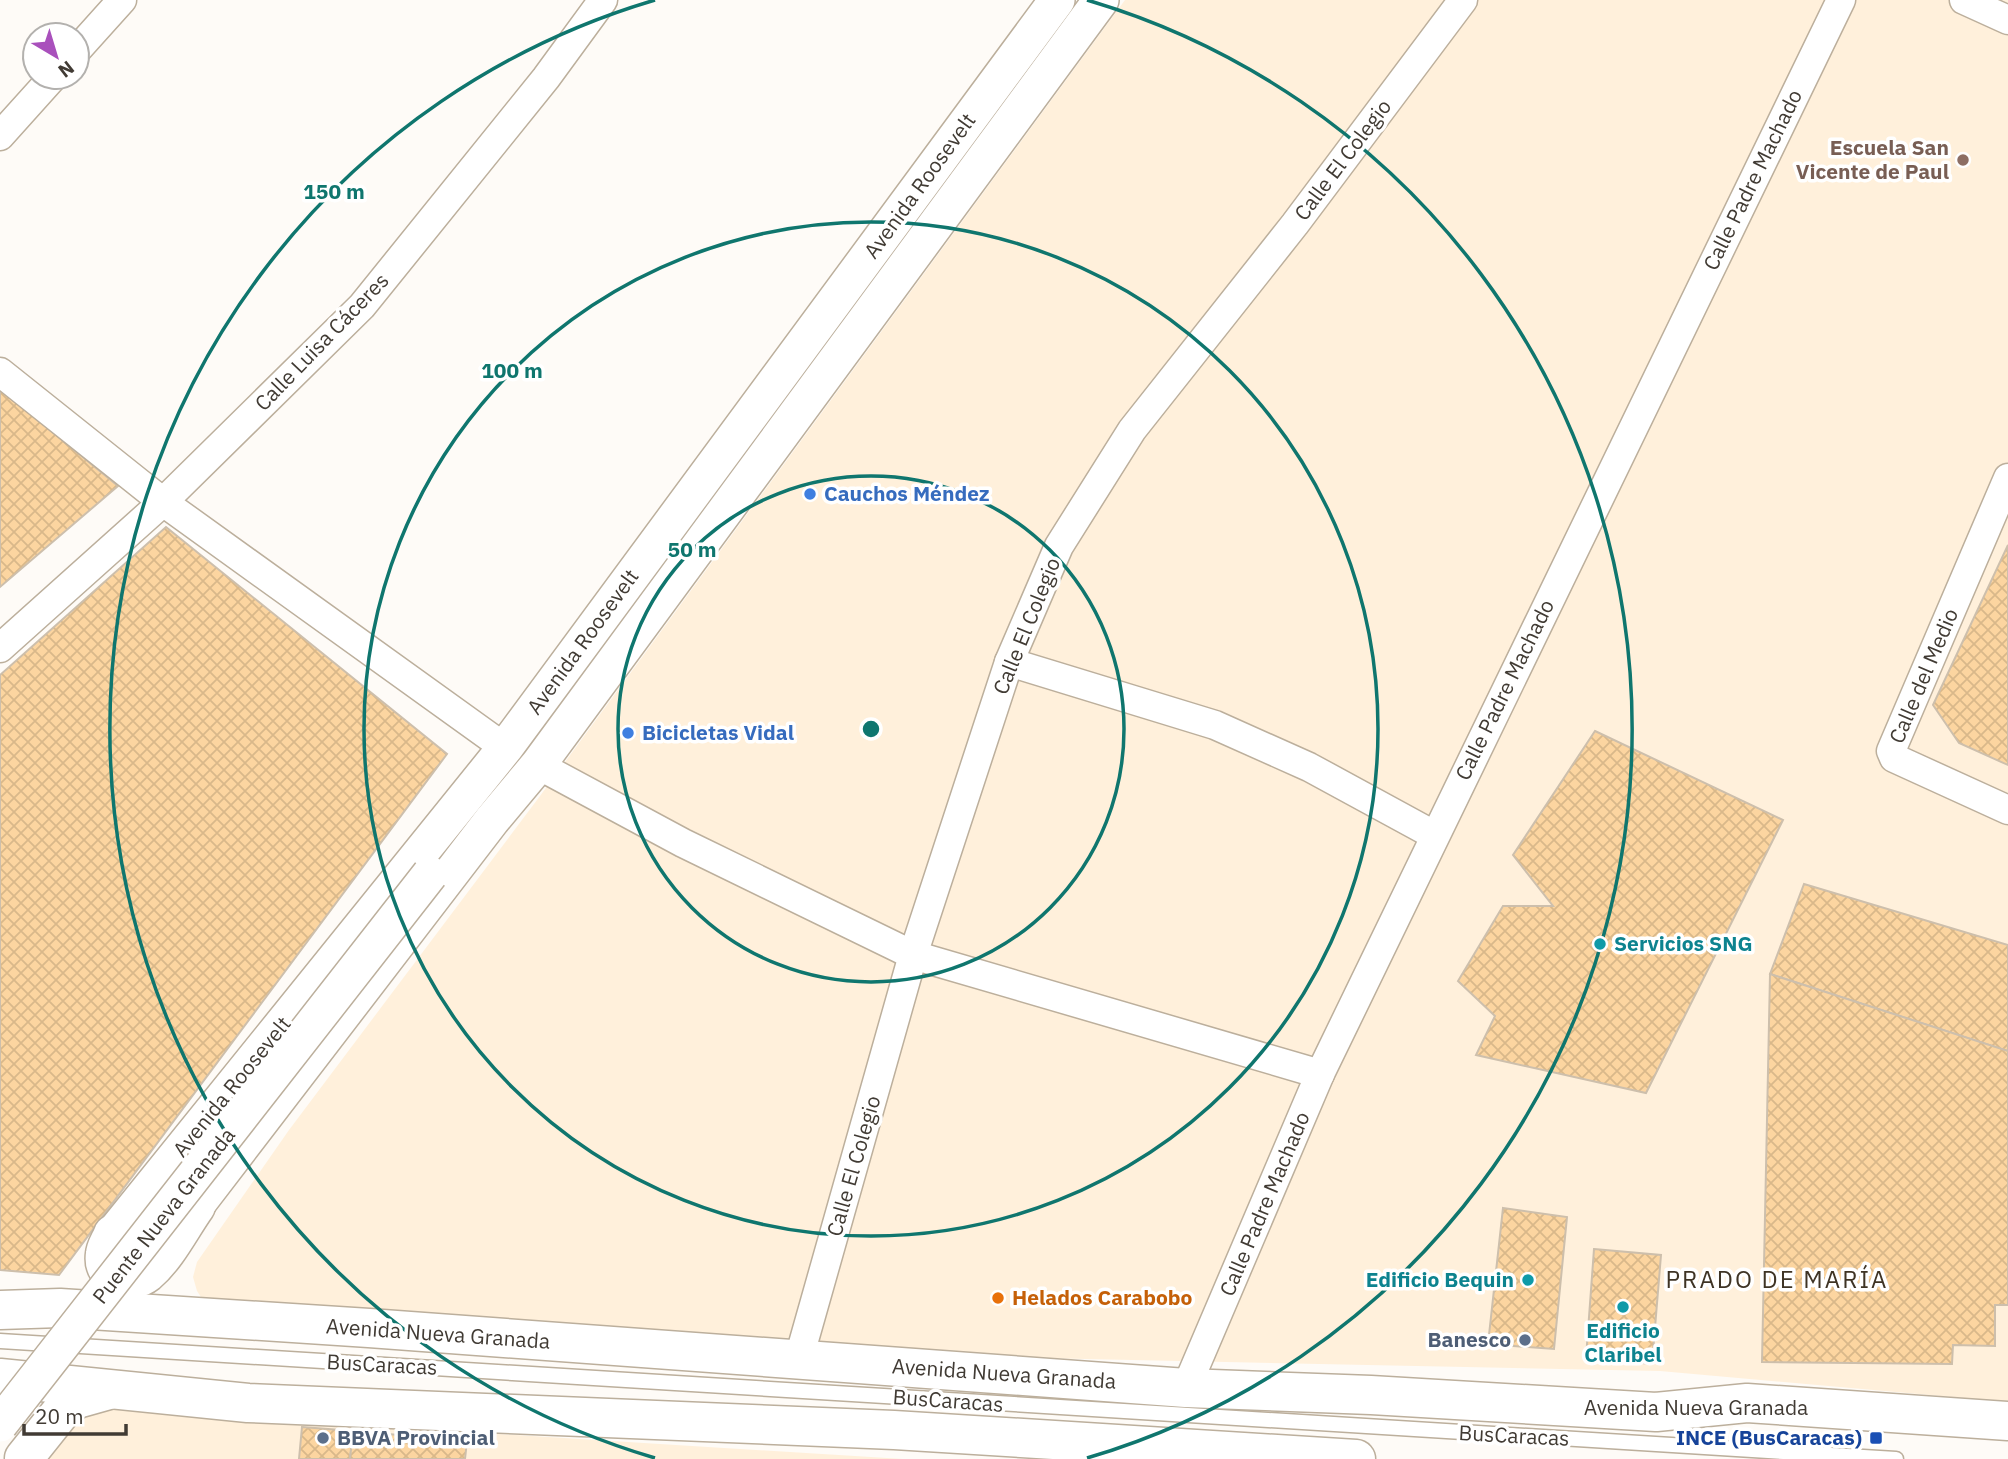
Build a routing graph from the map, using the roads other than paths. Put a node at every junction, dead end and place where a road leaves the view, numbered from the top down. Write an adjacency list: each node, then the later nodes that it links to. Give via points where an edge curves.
1 (122, 0): 9 (street)
2 (603, 0): 16 (street, Calle Luisa Cáceres, via 546,79 362,306)
3 (1057, 0): 13 (street, Avenida Roosevelt)
4 (1101, 0): 14 (street, Avenida Roosevelt)
5 (1463, 0): 18 (street, Calle El Colegio, via 1295,224 1132,430 1059,546)
6 (1841, 0): 23 (street, Calle Padre Machado)
7 (1964, 0): 8 (street)
8 (2008, 20)
9 (91, 34)
10 (40, 91): 11 (street)
11 (0, 136)
12 (0, 372): 16 (street)
13 (769, 391): 14 (street); 19 (street, Avenida Roosevelt)
14 (799, 410): 20 (street, Avenida Roosevelt)
15 (2008, 478): 21 (street, Calle del Medio, via 1891,751 1894,758)
16 (163, 502): 17 (street, Calle Luisa Cáceres); 19 (street)
17 (0, 648)
18 (1009, 662): 23 (street, via 1226,729 1309,767); 24 (street, Calle El Colegio)
19 (505, 748): 22 (street, Avenida Roosevelt)
20 (538, 765): 22 (street, Avenida Roosevelt); 24 (street, via 683,843)
21 (2008, 810)
22 (477, 812): 26 (street, Avenida Roosevelt); 27 (street, Avenida Roosevelt); 38 (street, Puente Nueva Granada, bridge)
23 (1434, 835): 25 (street, Calle Padre Machado)
24 (914, 955): 25 (street); 32 (street, Calle El Colegio)
25 (1320, 1074): 34 (street, Calle Padre Machado)
26 (196, 1206): 27 (main road, via 156,1263 127,1282 117,1279 107,1267 104,1255); 30 (main road, via 170,1272 169,1287)
27 (113, 1234): 28 (main road)
28 (60, 1308): 29 (main road, Avenida Nueva Granada); 30 (main road, Avenida Nueva Granada)
29 (0, 1310)
30 (186, 1319): 32 (main road, Avenida Nueva Granada)
31 (0, 1341): 42 (lane, BusCaracas)
32 (799, 1358): 34 (main road, Avenida Nueva Granada)
33 (0, 1378): 35 (main road)
34 (1186, 1388): 37 (main road, Avenida Nueva Granada, via 1656,1412 1746,1403)
35 (113, 1389): 39 (main road, via 248,1403 881,1430); 40 (main road, via 77,1399 64,1408)
36 (0, 1395): 40 (main road, via 14,1389 39,1401 48,1412 47,1422)
37 (2008, 1421)
38 (0, 1424)
39 (1131, 1453): 41 (main road)
40 (24, 1459)
41 (1356, 1459)
42 (1896, 1459)

